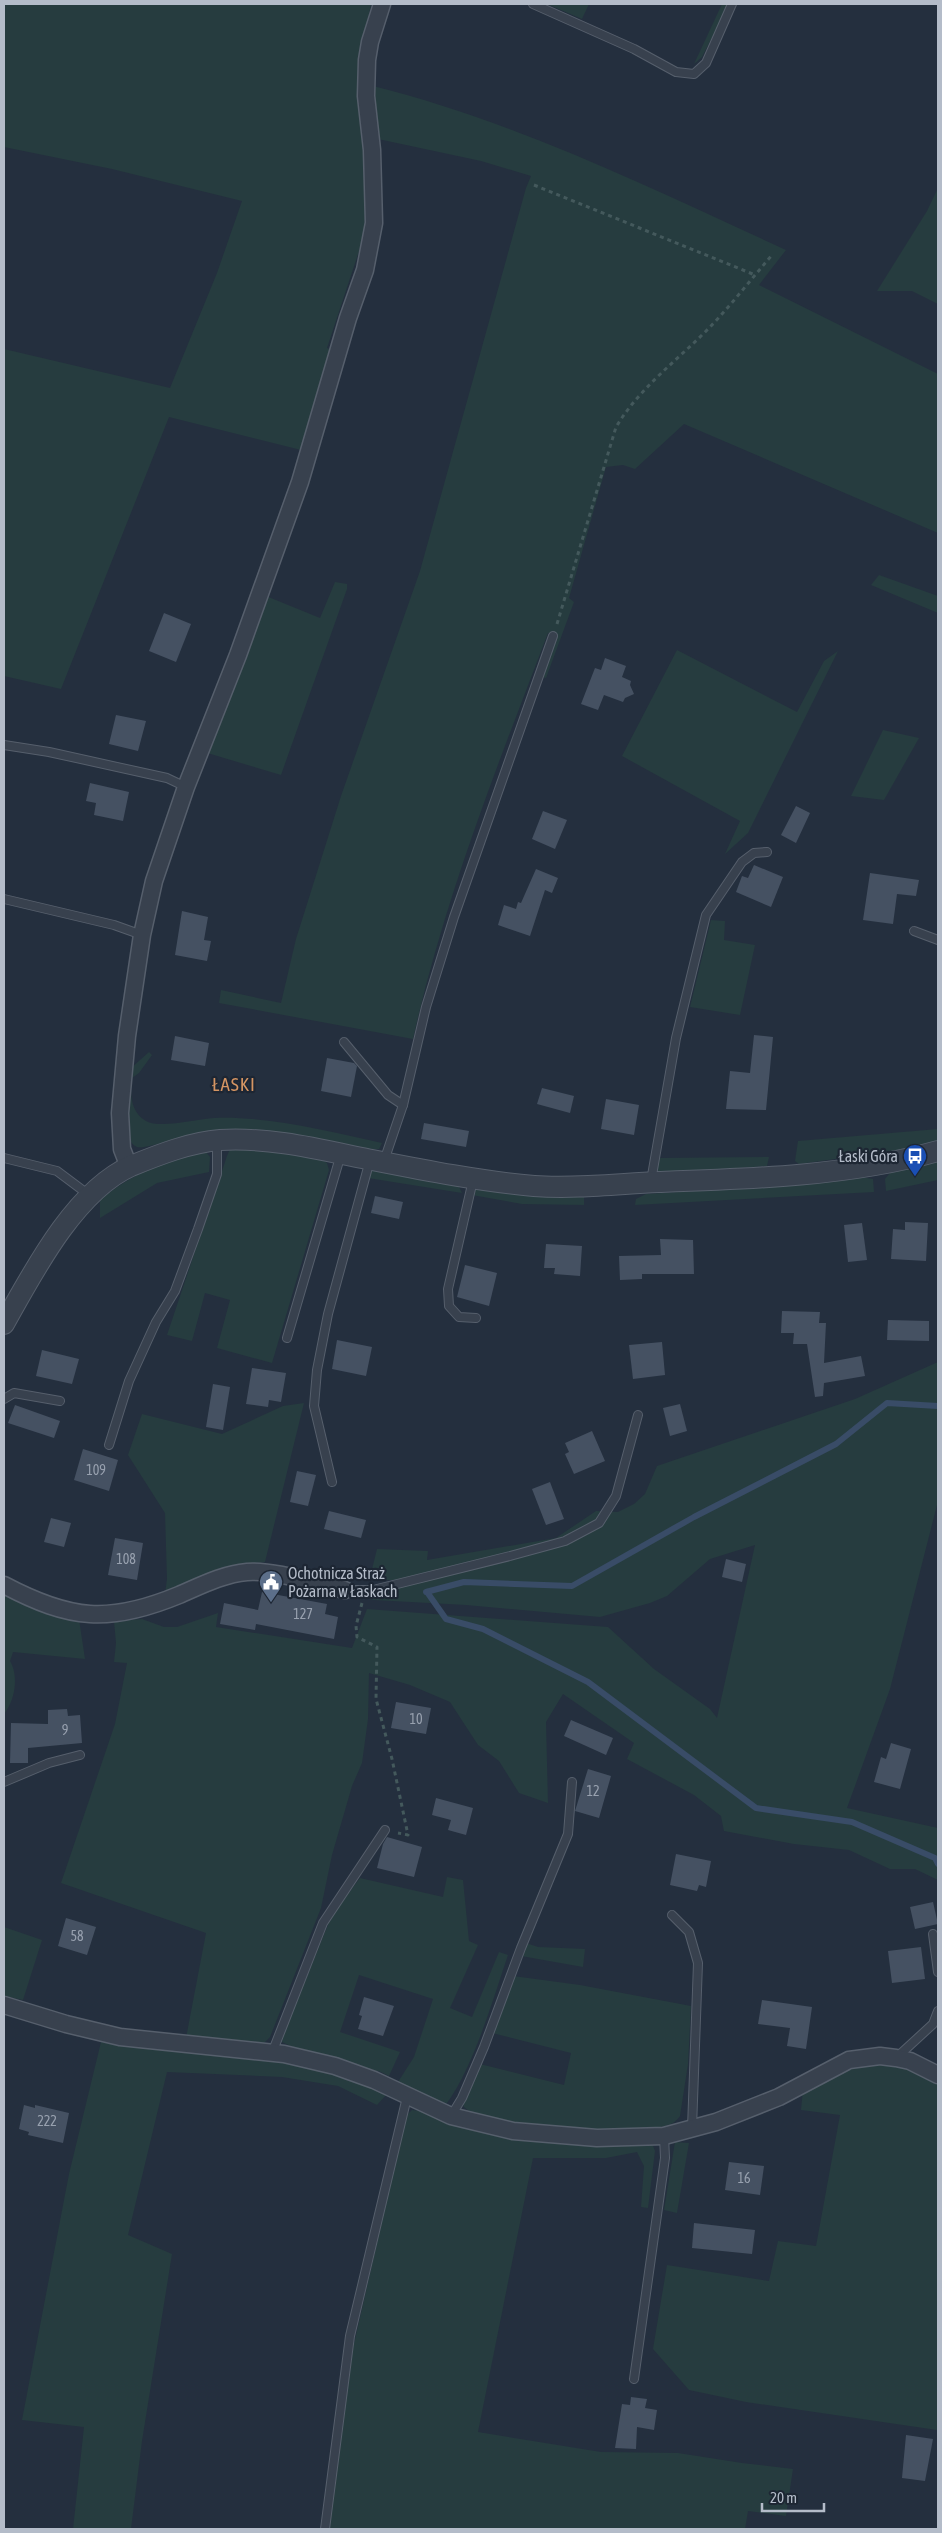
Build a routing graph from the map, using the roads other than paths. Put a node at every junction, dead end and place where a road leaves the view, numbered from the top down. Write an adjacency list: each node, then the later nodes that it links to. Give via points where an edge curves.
1 (382, 4): 6 (street, via 368,60 366,96 372,150 374,223 365,270 300,482)
2 (533, 4): 3 (lane, via 634,49 676,72 694,74 706,63)
3 (732, 4)
4 (553, 636): 13 (lane, via 454,916 426,1007)
5 (4, 745): 6 (lane, via 167,778)
6 (186, 787): 10 (street, via 154,880)
7 (767, 852): 21 (lane, via 754,854 742,862 706,916 676,1038)
8 (4, 899): 10 (lane, via 114,925)
9 (914, 931): 11 (lane)
10 (142, 935): 19 (street, via 127,1036 120,1114 122,1149)
11 (938, 940)
12 (344, 1042): 13 (lane, via 388,1095)
13 (403, 1106): 18 (lane)
14 (217, 1140): 16 (street, via 255,1140); 19 (street); 29 (lane, via 217,1174 198,1230 175,1291 156,1322 129,1381)
15 (938, 1151): 21 (street, via 879,1164 755,1178)
16 (341, 1154): 18 (street); 25 (lane)
17 (4, 1158): 22 (lane, via 58,1171)
18 (377, 1161): 20 (street); 30 (lane, via 328,1314 317,1370 314,1406)
19 (128, 1167): 22 (street)
20 (473, 1180): 21 (street, via 538,1186); 23 (lane, via 448,1289 449,1306 459,1317)
21 (651, 1183)
22 (89, 1195): 24 (street, via 57,1236)
23 (476, 1318)
24 (4, 1324)
25 (287, 1338)
26 (4, 1400): 27 (lane, via 14,1394)
27 (60, 1401)
28 (638, 1415): 32 (lane, via 616,1496 598,1523 565,1541 373,1590)
29 (109, 1445)
30 (332, 1482)
31 (4, 1585): 32 (street, via 53,1608 89,1615 150,1607 216,1580 248,1572)
32 (345, 1590)
33 (80, 1754): 34 (lane)
34 (4, 1782)
35 (572, 1782): 46 (lane, via 568,1834 484,2047)
36 (385, 1830): 42 (lane, via 323,1923)
37 (672, 1915): 47 (lane, via 689,1932 698,1963)
38 (933, 1934): 39 (lane)
39 (938, 1972)
40 (4, 2005): 42 (street, via 120,2037)
41 (938, 2011): 43 (lane, via 933,2024)
42 (272, 2052): 45 (street, via 335,2066 374,2080)
43 (896, 2058): 44 (street); 47 (street, via 880,2056 849,2060 763,2104)
44 (938, 2075)
45 (407, 2097): 46 (street); 50 (lane, via 350,2336)
46 (451, 2116): 48 (street, via 513,2131 598,2138)
47 (692, 2128): 48 (street)
48 (664, 2136): 49 (lane, via 665,2158)
49 (634, 2379)
50 (325, 2529)

